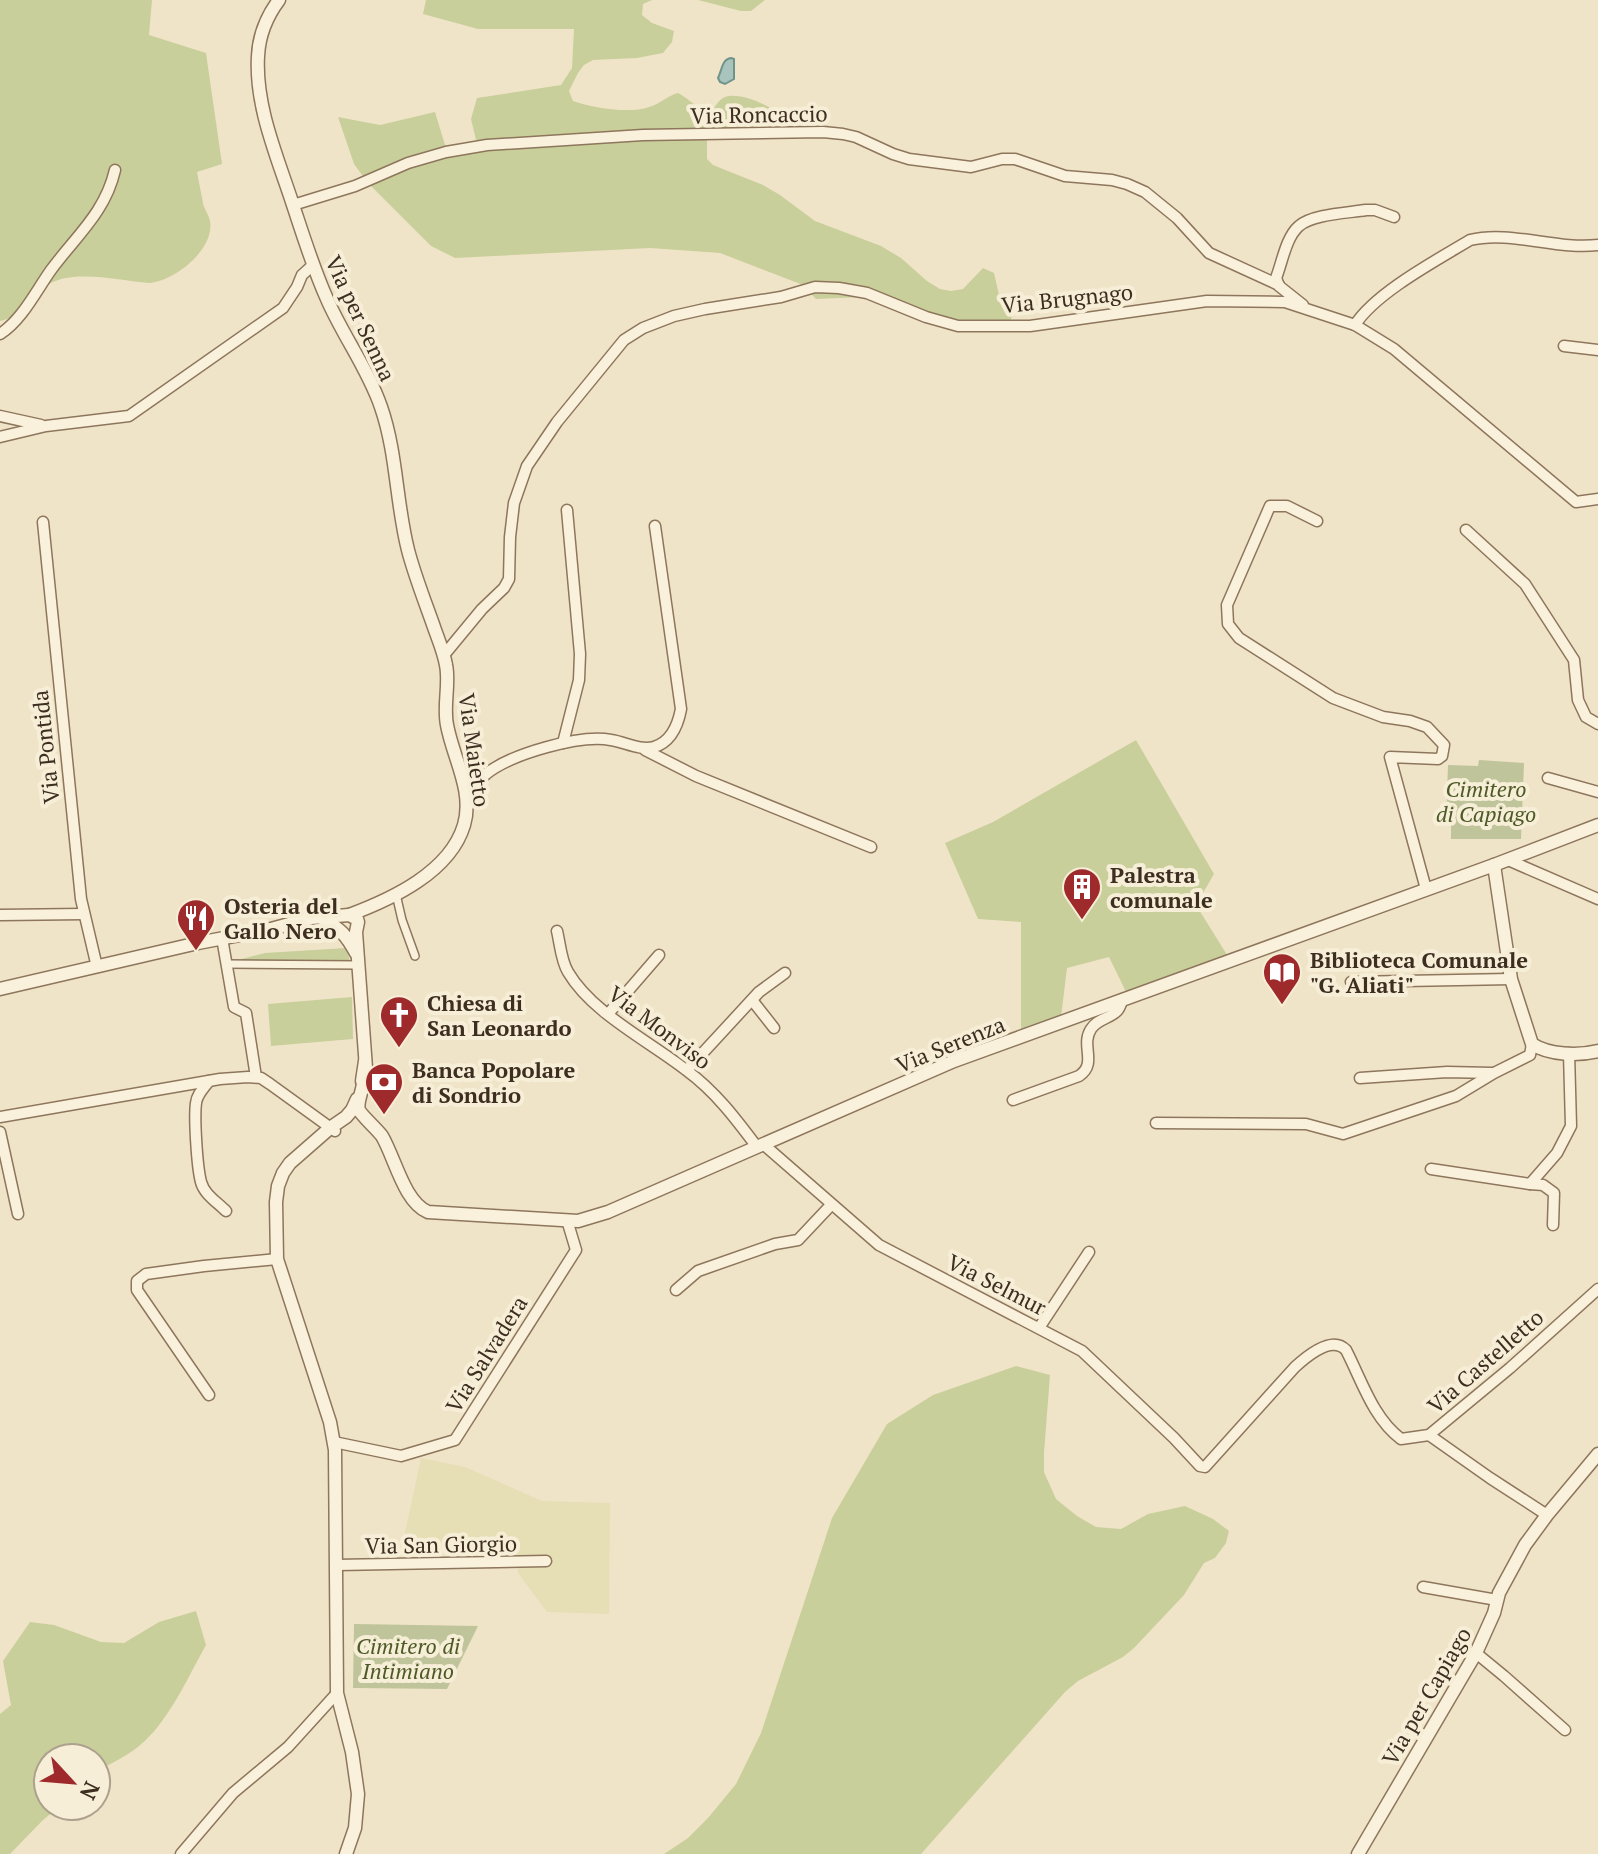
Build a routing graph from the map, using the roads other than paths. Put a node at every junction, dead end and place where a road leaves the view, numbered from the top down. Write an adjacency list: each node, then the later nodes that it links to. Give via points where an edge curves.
1 (279, 0): 3 (street, Via per Senna, via 260,41 258,74)
2 (115, 170): 10 (street, via 110,190 79,238 11,327)
3 (293, 205): 6 (street, Via per Senna); 7 (street, Via Roncaccio, via 408,163 487,145 823,132 856,137 909,159 971,167 1015,159 1065,176 1127,184 1177,218 1209,253)
4 (1394, 217): 7 (street, via 1366,210 1298,226 1276,278)
5 (1598, 245): 9 (street, via 1470,240 1380,298)
6 (313, 265): 14 (street, via 283,308 129,416); 22 (street, Via per Senna, via 381,408 408,550)
7 (1279, 285): 8 (street, Via Roncaccio)
8 (1307, 309): 9 (street, Via Brugnago); 22 (street, Via Brugnago, via 1285,302 1207,301 1030,326 958,326 867,293 815,287 674,316 643,328 624,340 527,466 514,503 509,579)
9 (1355, 325): 16 (street, Via Brugnago, via 1394,349 1576,502)
10 (0, 334)
11 (1564, 346): 12 (street)
12 (1598, 350)
13 (0, 416): 14 (street)
14 (46, 426): 15 (street)
15 (0, 437)
16 (1598, 499)
17 (567, 510): 24 (street, via 580,667)
18 (1317, 521): 33 (street, via 1287,506 1270,506 1227,605 1228,624 1239,638 1333,698 1427,727 1444,745 1438,759 1390,757)
19 (43, 522): 36 (street, Via Pontida)
20 (655, 526): 25 (street, via 681,709 665,742)
21 (1466, 530): 23 (street, via 1525,584 1574,660 1578,700 1586,717)
22 (444, 655): 28 (street, Via Maietto, via 447,722)
23 (1598, 724)
24 (563, 743): 25 (street, via 592,738); 28 (street, via 504,763)
25 (640, 748): 30 (street)
26 (1548, 778): 27 (street)
27 (1598, 792)
28 (467, 799): 34 (street, Via Maietto, via 464,827 450,855)
29 (1598, 825): 31 (street, Via Serenza)
30 (871, 847)
31 (1508, 860): 32 (street, Via Serenza); 35 (street)
32 (1494, 865): 33 (street, Via Serenza); 47 (street)
33 (1426, 889): 50 (street, Via Serenza)
34 (396, 894): 38 (street, Via Maietto); 42 (street)
35 (1598, 899)
36 (84, 914): 37 (street); 45 (street, Via Pontida)
37 (0, 915)
38 (349, 925): 40 (street, via 320,917); 43 (street)
39 (557, 931): 52 (street, Via Monviso, via 566,970)
40 (222, 938): 44 (street); 45 (street)
41 (659, 955): 52 (street)
42 (415, 956)
43 (357, 960): 44 (street); 57 (street)
44 (227, 964): 60 (street, via 234,1007 246,1013)
45 (97, 967): 49 (street)
46 (785, 973): 51 (street)
47 (1511, 979): 48 (street); 54 (street)
48 (1351, 982)
49 (0, 989)
50 (1123, 999): 64 (street, via 1117,1011 1094,1023 1088,1033 1086,1071); 70 (street, Via Serenza, via 954,1061)
51 (752, 1000): 53 (street); 58 (street)
52 (608, 1014): 58 (street, Via Monviso)
53 (774, 1028)
54 (1532, 1044): 56 (street); 59 (street, via 1530,1055)
55 (1598, 1051): 56 (street)
56 (1569, 1053): 72 (street, via 1571,1126 1557,1153)
57 (365, 1061): 61 (street); 65 (street, via 368,1094)
58 (687, 1070): 70 (street, Via Monviso)
59 (1494, 1073): 62 (street); 67 (street, via 1456,1096 1343,1134 1306,1124)
60 (256, 1077): 63 (street); 68 (street)
61 (363, 1077): 65 (street, via 358,1105); 68 (street, via 352,1110)
62 (1360, 1078)
63 (209, 1081): 66 (street); 74 (street, via 196,1104 201,1182)
64 (1013, 1100)
65 (362, 1114): 68 (street); 76 (street, Via Serenza, via 382,1136 411,1197 423,1210)
66 (0, 1117)
67 (1156, 1123)
68 (332, 1129): 79 (street, via 283,1173 276,1202)
69 (0, 1132): 75 (street)
70 (760, 1146): 73 (street, Via Selmur); 76 (street, Via Serenza, via 608,1212)
71 (1431, 1169): 72 (street)
72 (1530, 1184): 77 (street, via 1554,1193)
73 (831, 1205): 81 (street, via 798,1240 698,1271); 82 (street, Via Selmur, via 879,1245)
74 (226, 1211)
75 (18, 1214)
76 (567, 1220): 85 (street, Via Salvadera, via 576,1250 455,1440 401,1456)
77 (1553, 1225)
78 (1089, 1252): 82 (street)
79 (277, 1259): 83 (street, via 146,1274 137,1281 137,1290); 85 (street)
80 (1598, 1289): 84 (street, Via Castelletto)
81 (676, 1290)
82 (1039, 1328): 87 (street, Via Selmur, via 1082,1351)
83 (209, 1395)
84 (1429, 1435): 87 (street, Via Castelletto, via 1401,1439 1391,1432 1346,1350 1332,1344 1295,1367); 88 (street)
85 (334, 1442): 90 (street)
86 (1598, 1454): 88 (street, Via per Capiago)
87 (1205, 1467)
88 (1547, 1515): 92 (street, Via per Capiago)
89 (546, 1561): 90 (street, Via San Giorgio)
90 (337, 1565): 94 (street)
91 (1423, 1587): 92 (street)
92 (1497, 1600): 93 (street, Via per Capiago)
93 (1476, 1653): 95 (street); 98 (street, Via per Capiago)
94 (337, 1693): 96 (street, via 288,1747 233,1793); 97 (street, via 358,1794)
95 (1565, 1730)
96 (181, 1854)
97 (346, 1854)
98 (1358, 1854)

